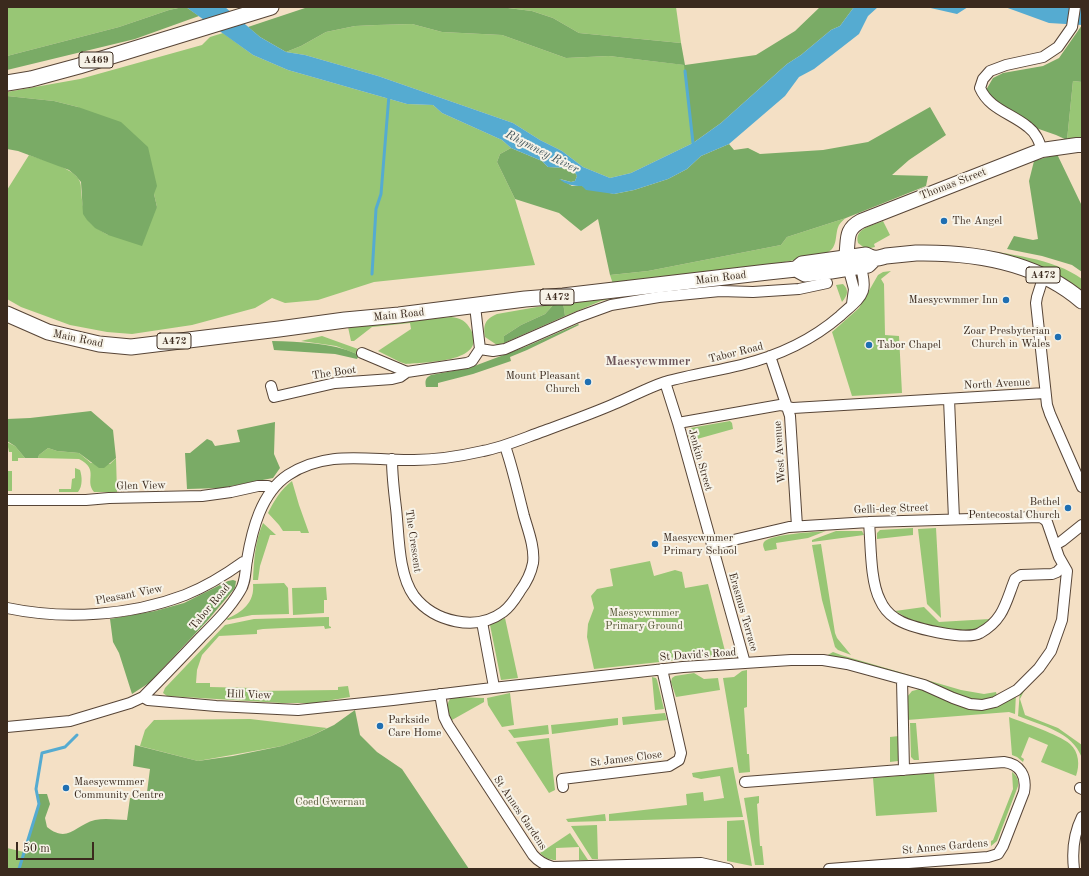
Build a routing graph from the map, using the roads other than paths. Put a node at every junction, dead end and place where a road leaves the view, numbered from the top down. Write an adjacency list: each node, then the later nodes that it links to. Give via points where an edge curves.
1 (271, 7): 3 (main road, A469, via 79,66)
2 (1075, 7): 5 (street, via 1072,27 1058,47 1043,57 990,71 980,88 987,101 1028,127 1039,140)
3 (7, 83)
4 (1080, 145): 5 (main road, Thomas Street)
5 (1042, 150): 6 (main road, Thomas Street, via 861,220 849,230)
6 (852, 259): 7 (main road, Main Road / A472, via 802,264); 8 (main road, Main Road / A472, via 866,255 874,259 916,253 965,255 999,260); 16 (street, Tabor Road, via 865,286 859,300 796,347)
7 (789, 270): 10 (street); 12 (main road, Main Road / A472)
8 (1044, 275): 11 (main road, Main Road / A472); 20 (street, via 1036,303)
9 (827, 283): 10 (street, Main Road)
10 (785, 290): 14 (street, Main Road, via 720,291 611,305 505,349)
11 (1082, 301)
12 (475, 306): 13 (main road, Main Road / A472, via 131,347 100,344 48,332); 14 (street)
13 (7, 314)
14 (480, 349): 17 (street, via 472,361 467,363)
15 (362, 353): 17 (street)
16 (770, 356): 18 (street, Tabor Road, via 742,365); 22 (street, West Avenue)
17 (407, 372): 19 (street, The Boot, via 400,377 336,383 274,397)
18 (665, 382): 23 (street, Jenkin Street); 24 (street, Tabor Road, via 599,411)
19 (271, 386)
20 (1046, 393): 21 (street, North Avenue); 26 (street, via 1050,414)
21 (949, 399): 22 (street, North Avenue, via 793,408); 29 (street)
22 (786, 406): 23 (street, North Avenue); 32 (street, West Avenue, via 790,416)
23 (678, 423): 33 (street, Jenkin Street)
24 (505, 446): 25 (street, Tabor Road, via 434,459); 38 (street, The Crescent, via 528,532 533,563 527,580 512,603 503,612)
25 (392, 459): 27 (street, Tabor Road, via 337,458 309,465 287,476); 38 (street, The Crescent, via 402,562 414,596 426,609 438,616 456,622)
26 (1082, 487)
27 (273, 489): 28 (street, Glen View, via 264,485 202,496); 35 (street, Tabor Road, via 256,519)
28 (7, 500)
29 (954, 519): 30 (street, Gelli-deg Street); 34 (street, Gelli-deg Street, via 1040,517 1046,522)
30 (869, 522): 32 (street, Gelli-deg Street); 36 (street, via 876,590 887,611 906,625 952,635 979,634 1000,617 1011,595 1015,578 1021,575 1052,574)
31 (1082, 525): 34 (street)
32 (797, 526): 33 (street, Gelli-deg Street)
33 (712, 545): 39 (street, Erasmus Terrace)
34 (1055, 545): 36 (street, St David's Road)
35 (247, 561): 37 (street, Pleasant View, via 202,587 154,605 71,616); 44 (street, Tabor Road, via 244,585 232,604)
36 (1063, 566): 41 (street, St David's Road, via 1067,575 1062,620 1051,651 1039,668 1017,690 995,702 970,704 924,685)
37 (7, 608)
38 (482, 622): 42 (street)
39 (745, 663): 40 (street, St David's Road); 41 (street, St David's Road, via 823,660 847,664)
40 (662, 669): 42 (street, St David's Road); 48 (street, St James Close, via 682,752 679,760 669,766 562,779)
41 (902, 680): 46 (street)
42 (494, 688): 43 (street, Hill View)
43 (440, 694): 44 (street, Hill View, via 298,710 216,706 148,700); 50 (street, St Annes Gardens, via 448,725 533,855 544,865 553,867 701,863)
44 (143, 697): 45 (street, via 70,721)
45 (7, 727)
46 (904, 770): 47 (street, St Annes Gardens); 51 (street, St Annes Gardens, via 1004,762 1016,766 1024,777 1024,792 998,854 988,857)
47 (745, 782)
48 (563, 787)
49 (1082, 817): 52 (street, via 1075,837)
50 (728, 869)
51 (829, 869)
52 (1074, 869)

